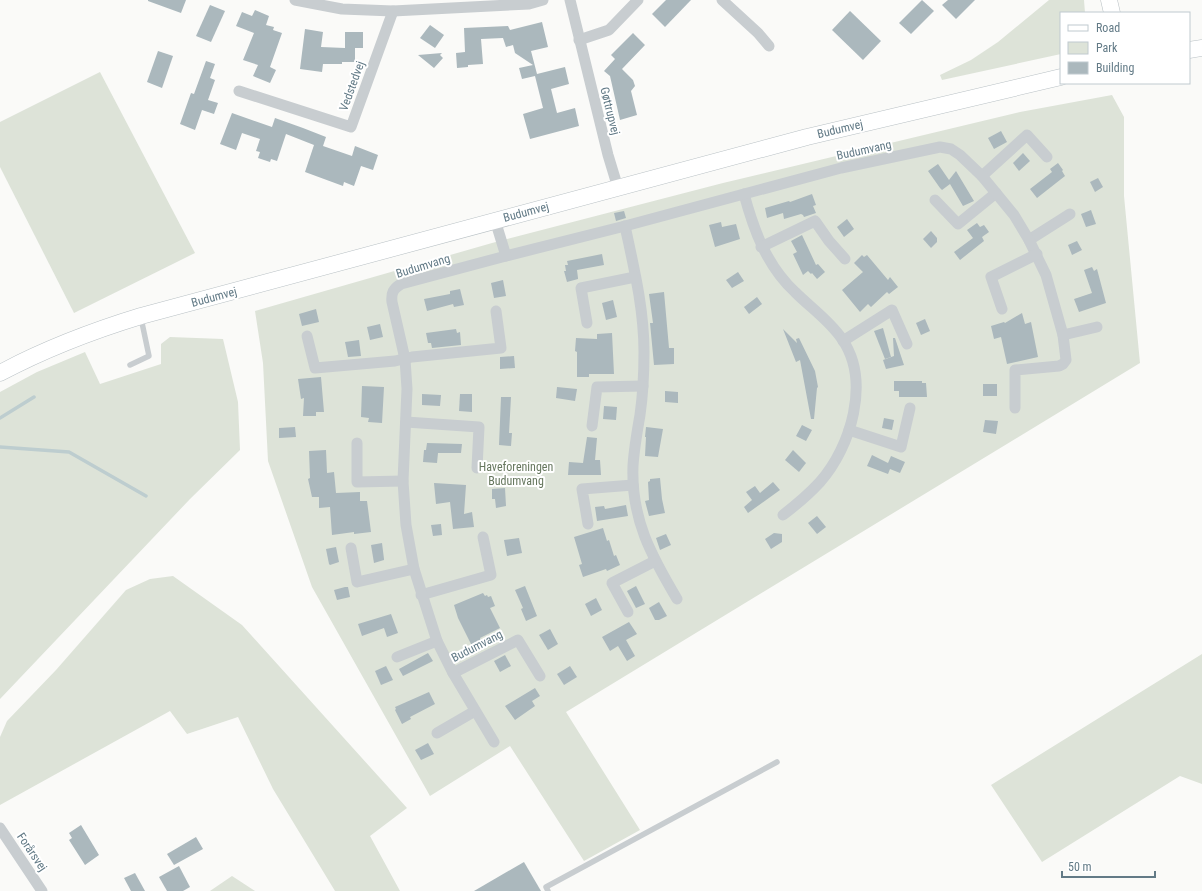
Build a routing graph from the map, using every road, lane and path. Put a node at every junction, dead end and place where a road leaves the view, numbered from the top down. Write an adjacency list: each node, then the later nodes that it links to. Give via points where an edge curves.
1 (295, 0): 7 (street, via 342,9)
2 (543, 0): 7 (street, via 529,4)
3 (570, 0): 9 (street, Gøttrupvej)
4 (638, 0): 9 (street, via 609,30)
5 (722, 0): 10 (street)
6 (1109, 0): 8 (street)
7 (393, 11): 14 (street, Vedstedvej, via 351,127)
8 (1112, 12)
9 (579, 40): 17 (street, Gøttrupvej)
10 (769, 46)
11 (1202, 48): 12 (street)
12 (1190, 50)
13 (1060, 77): 17 (street, Budumvej, via 807,137)
14 (239, 91)
15 (1047, 157): 16 (street, via 1027,135)
16 (982, 176): 18 (street, Budumvang); 19 (street, Budumvang, via 960,155 951,149 940,147 841,168)
17 (618, 188): 22 (street, Budumvej)
18 (996, 193): 20 (street, via 958,224); 24 (street, Budumvang, via 1014,215)
19 (744, 194): 23 (street, Budumvang); 25 (street)
20 (935, 200)
21 (1070, 214): 24 (street)
22 (495, 220): 27 (street); 32 (street, Budumvej)
23 (625, 226): 27 (street, Budumvang); 29 (street)
24 (1029, 240): 26 (street, Budumvang)
25 (761, 247): 28 (street, via 815,221); 37 (street, via 776,271 835,329)
26 (1037, 254): 30 (street, via 991,277); 35 (street, Budumvang, via 1046,275)
27 (506, 256): 39 (street, Budumvang, via 401,284 394,289 392,302)
28 (845, 259)
29 (636, 277): 33 (street, via 581,288); 42 (street, via 644,343)
30 (1002, 309)
31 (496, 311): 39 (street, via 501,348)
32 (141, 316): 40 (lane, via 149,356); 41 (street, Budumvej, via 97,330)
33 (587, 323)
34 (1097, 327): 35 (street)
35 (1063, 335): 44 (street, Budumvang, via 1066,360 1063,364 1015,370)
36 (307, 336): 39 (street, via 315,368)
37 (843, 341): 38 (street, via 892,310); 47 (street, via 851,357 856,382 856,404)
38 (907, 344)
39 (405, 359): 45 (street, Budumvang)
40 (130, 364)
41 (0, 373)
42 (643, 386): 46 (street, via 597,386); 51 (street, via 633,465)
43 (910, 408): 47 (street, via 901,447)
44 (1015, 408)
45 (406, 422): 49 (street, via 479,427); 50 (street, Budumvang)
46 (592, 426)
47 (849, 430): 52 (street, via 837,458 820,482)
48 (357, 443): 50 (street, via 357,482)
49 (477, 468)
50 (403, 481): 57 (street, Budumvang, via 406,525)
51 (633, 485): 53 (street, via 582,489); 56 (street, via 636,510)
52 (783, 515)
53 (588, 524)
54 (483, 537): 58 (street, via 491,575)
55 (351, 548): 57 (street, via 357,582)
56 (655, 561): 59 (street); 60 (street, via 612,583)
57 (414, 569): 58 (street, Budumvang)
58 (421, 595): 61 (street, Budumvang)
59 (677, 599)
60 (628, 612)
61 (437, 641): 62 (street); 63 (street, Budumvang)
62 (397, 657)
63 (453, 673): 64 (street, Budumvang, via 518,640); 65 (street, Budumvang)
64 (540, 676)
65 (475, 711): 66 (street); 67 (street, Budumvang)
66 (437, 733)
67 (494, 742)
68 (777, 762): 71 (lane, via 546,888)
69 (0, 828): 70 (street, Forårsvej)
70 (42, 891)
71 (548, 891)

